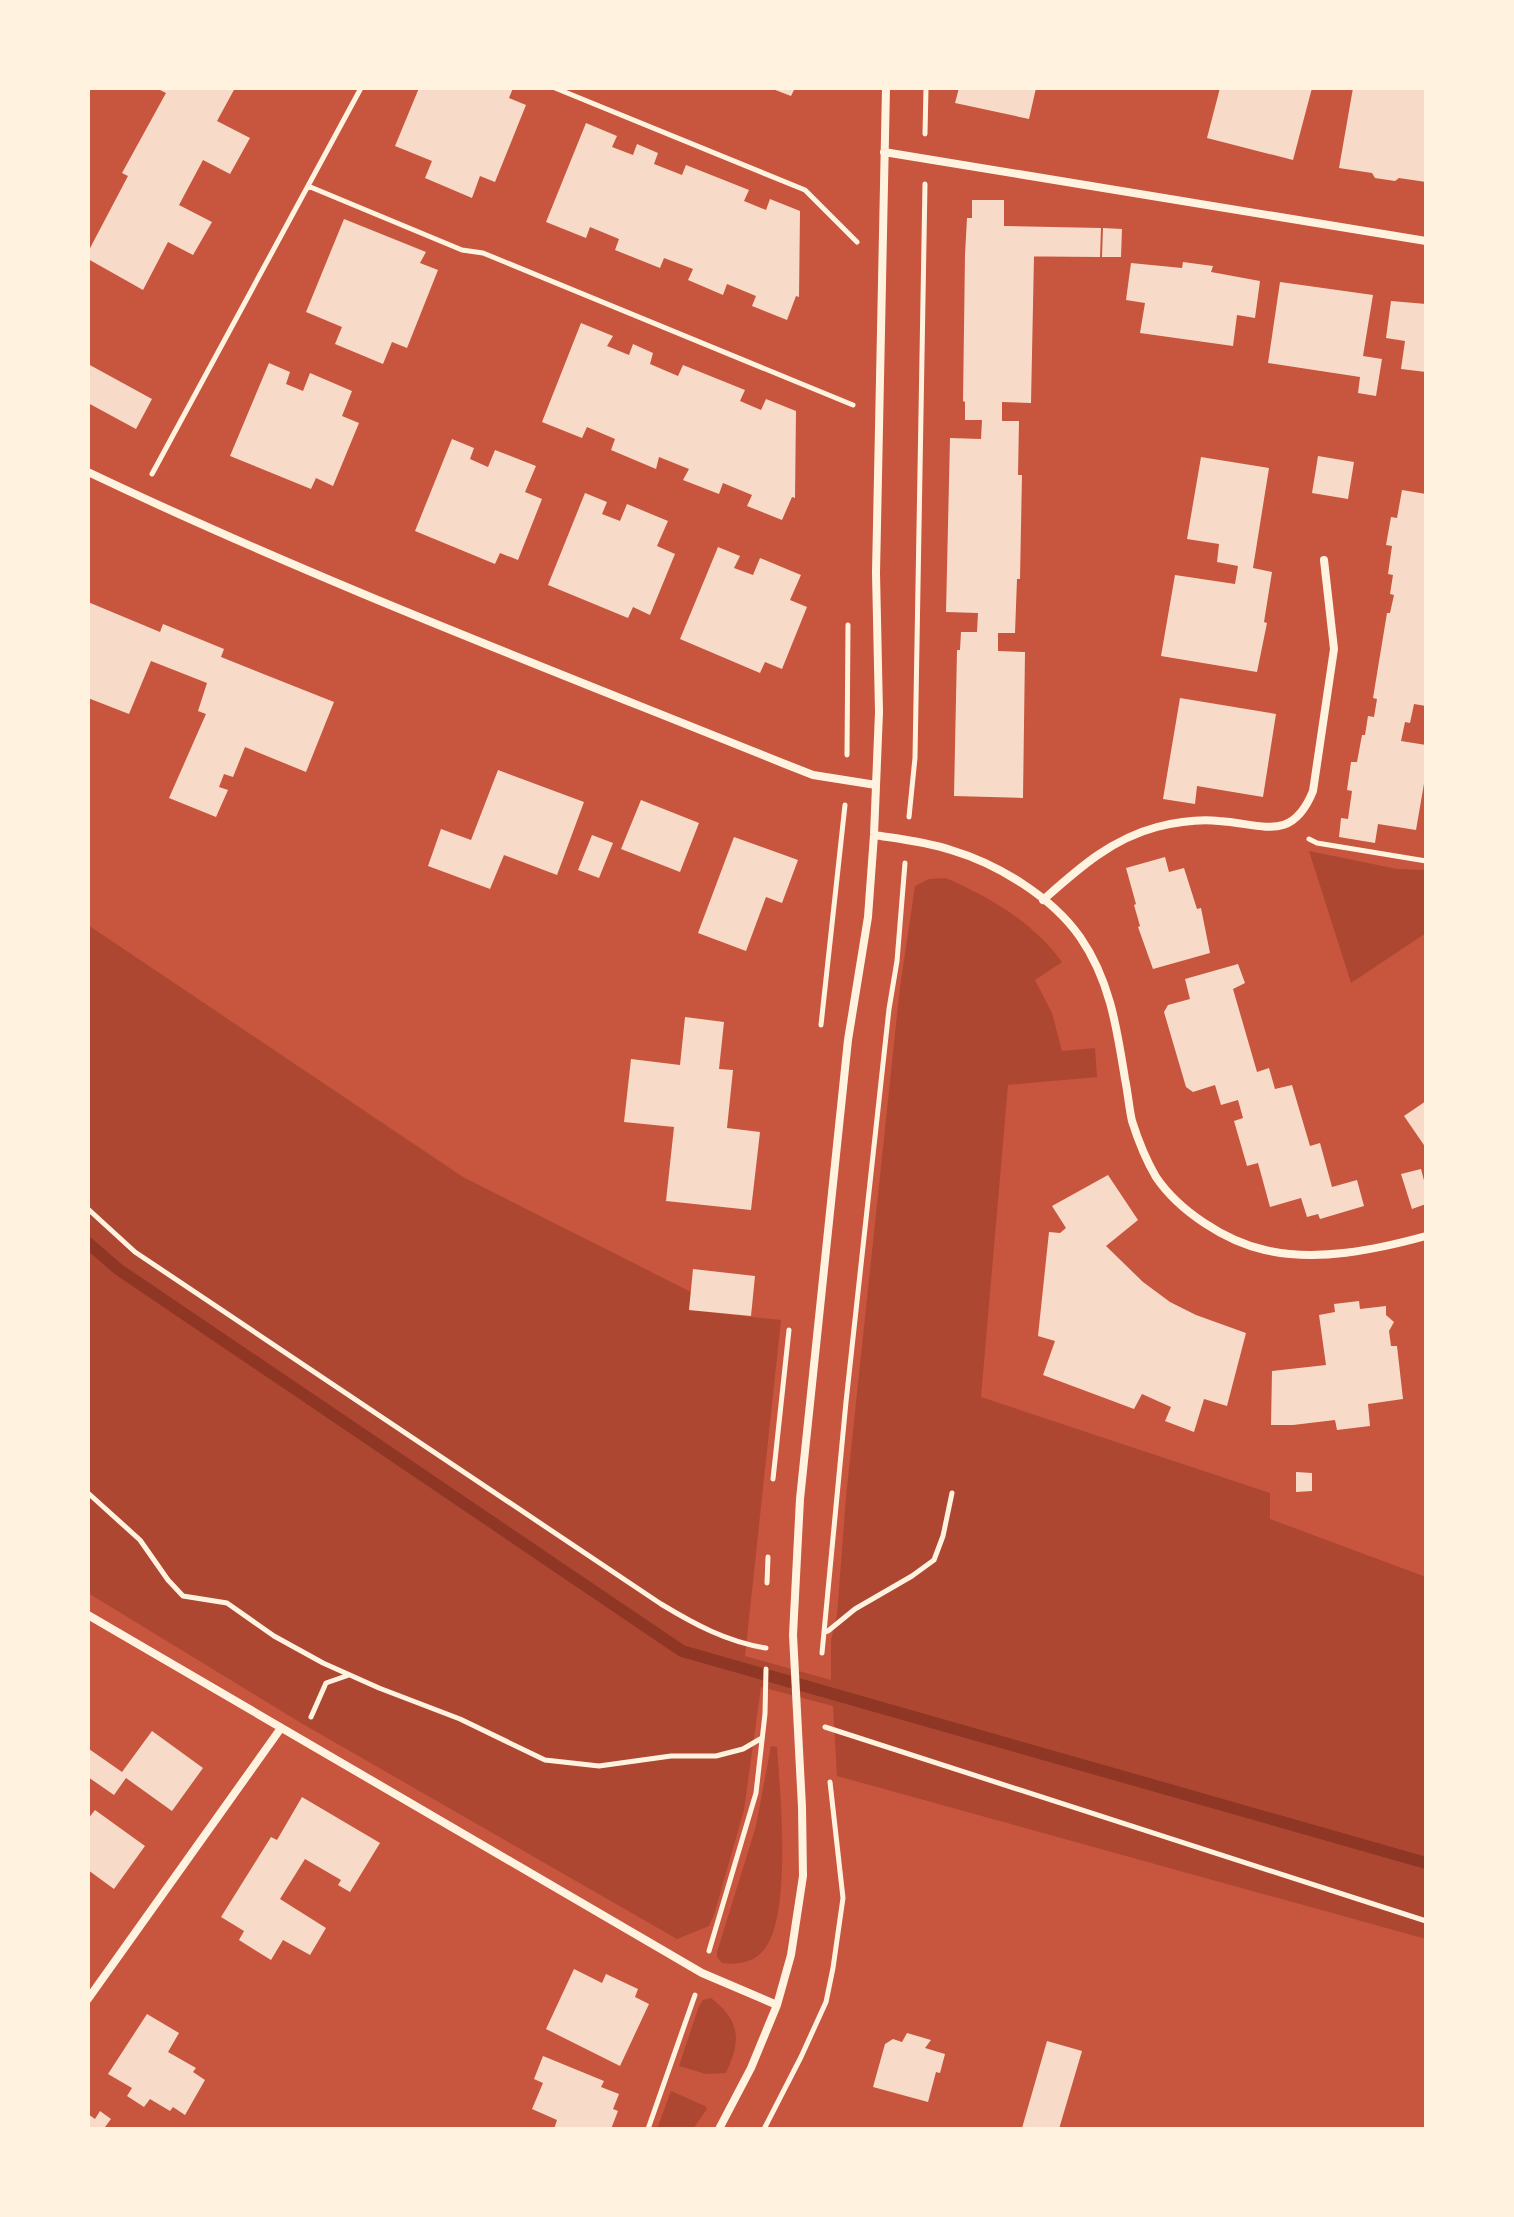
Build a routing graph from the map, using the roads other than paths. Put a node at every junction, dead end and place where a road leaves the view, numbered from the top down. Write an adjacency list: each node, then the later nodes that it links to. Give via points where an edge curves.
1 (886, 88): 2 (street)
2 (884, 152): 3 (street); 6 (street)
3 (1426, 241)
4 (88, 472): 6 (street, via 326,577 785,764 813,775)
5 (1324, 560): 8 (street, via 1334,649 1313,791 1297,819 1264,828 1218,821 1157,827 1094,856)
6 (876, 785): 7 (street)
7 (874, 835): 8 (street, via 961,854); 13 (street, via 806,1435 794,1670 803,1876)
8 (1043, 900): 9 (street, via 1080,937 1104,981 1142,1149 1157,1178 1182,1204 1233,1238 1278,1252 1351,1252)
9 (1426, 1236)
10 (88, 1615): 11 (street)
11 (281, 1728): 12 (street); 13 (street, via 702,1973)
12 (88, 1999)
13 (777, 2005): 14 (street)
14 (719, 2129)

